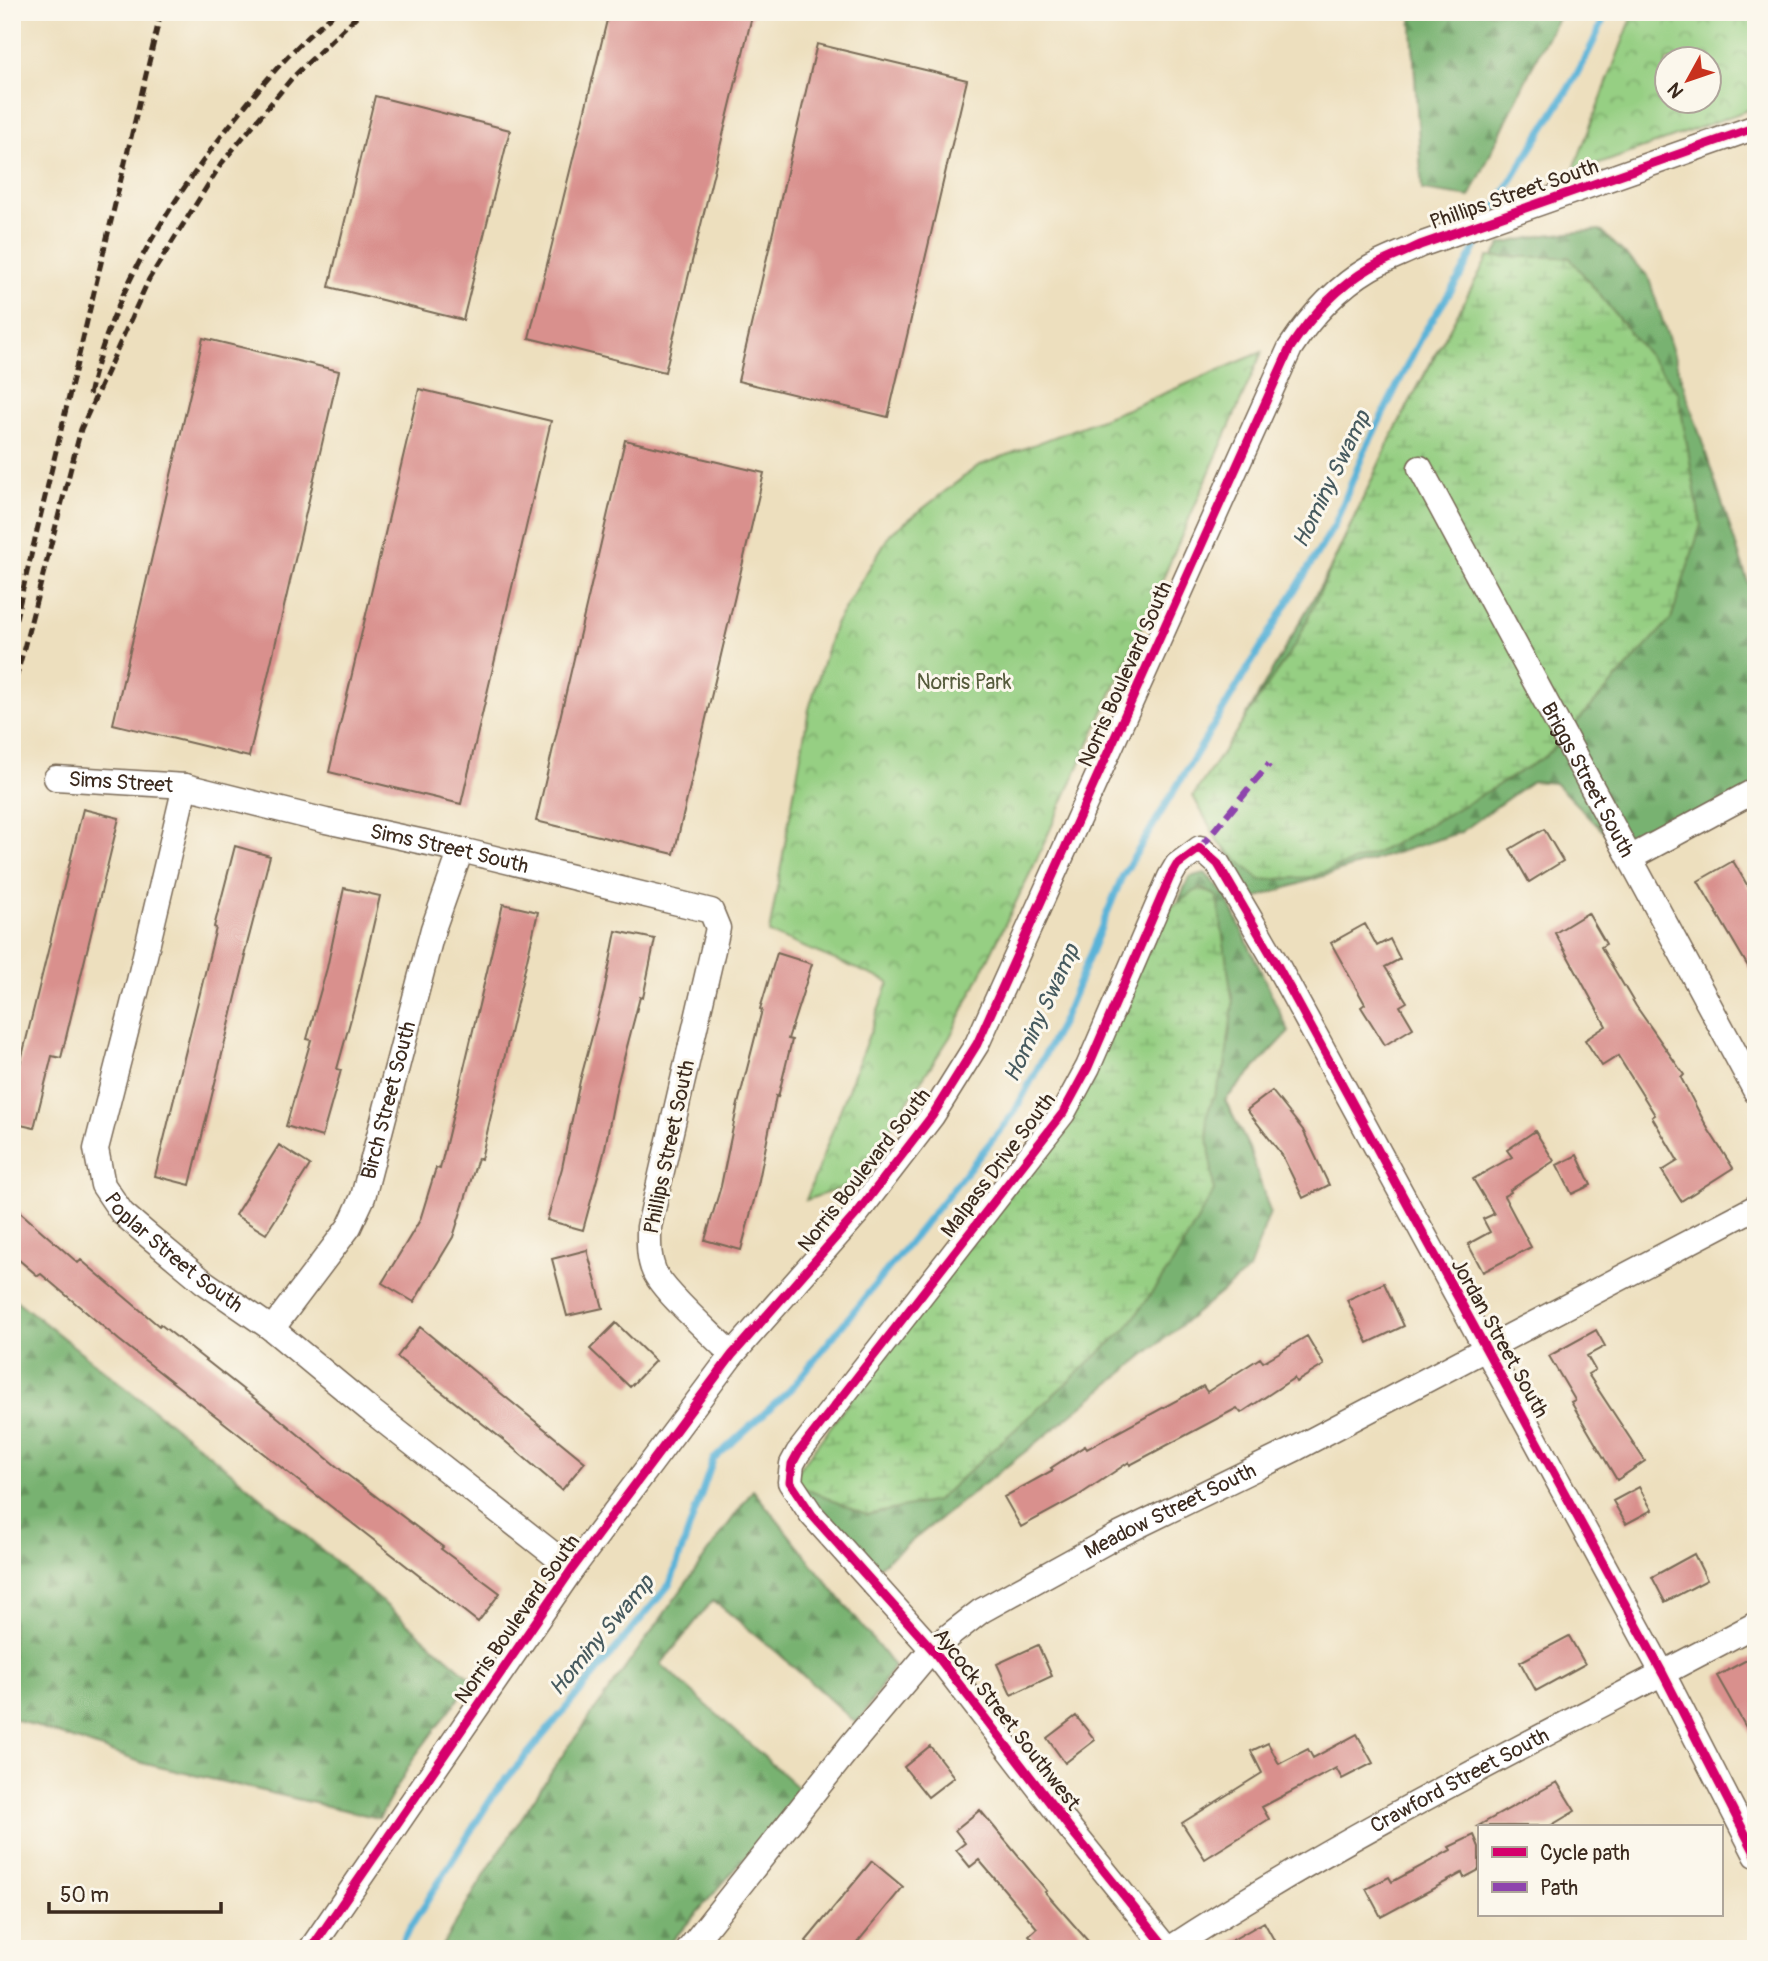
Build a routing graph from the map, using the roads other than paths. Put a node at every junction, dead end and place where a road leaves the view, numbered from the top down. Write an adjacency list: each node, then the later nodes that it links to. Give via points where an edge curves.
1 (1756, 127): 2 (street, Phillips Street South, via 1420,245 1370,268 1337,292)
2 (1303, 328): 15 (street, Norris Boulevard South, via 1290,348 977,1044 932,1116 867,1202)
3 (1420, 468): 9 (street, Briggs Street South)
4 (56, 778): 5 (street, Sims Street)
5 (186, 786): 8 (street, Sims Street South); 13 (street, Poplar Street South, via 96,1149 103,1185 122,1213 204,1282)
6 (1756, 790): 9 (street)
7 (1200, 848): 14 (street, Jordan Street South, via 1218,864 1276,963); 16 (street, Malpass Drive South, via 1177,865 1170,877 1088,1067 1063,1113 798,1453)
8 (461, 850): 10 (street, Sims Street South); 13 (street, Birch Street South, via 433,929 363,1197 349,1227)
9 (1630, 859): 11 (street, Briggs Street South)
10 (711, 911): 15 (street, Phillips Street South, via 718,928 649,1227 648,1253 654,1273)
11 (1756, 1092)
12 (1756, 1207): 14 (street, Meadow Street South)
13 (272, 1329): 17 (street, Poplar Street South)
14 (1486, 1350): 19 (street, Meadow Street South, via 1115,1537 981,1611); 20 (street, Jordan Street South)
15 (732, 1355): 17 (street, Norris Boulevard South)
16 (790, 1482): 19 (street, Aycock Street Southwest, via 812,1515)
17 (572, 1569): 22 (street, Norris Boulevard South)
18 (1756, 1624): 20 (street, Crawford Street South)
19 (932, 1650): 23 (street, Meadow Street South); 24 (street, Aycock Street Southwest)
20 (1663, 1674): 21 (street, Jordan Street South); 24 (street, Crawford Street South, via 1363,1832)
21 (1756, 1854)
22 (311, 1949)
23 (689, 1949)
24 (1168, 1949)

